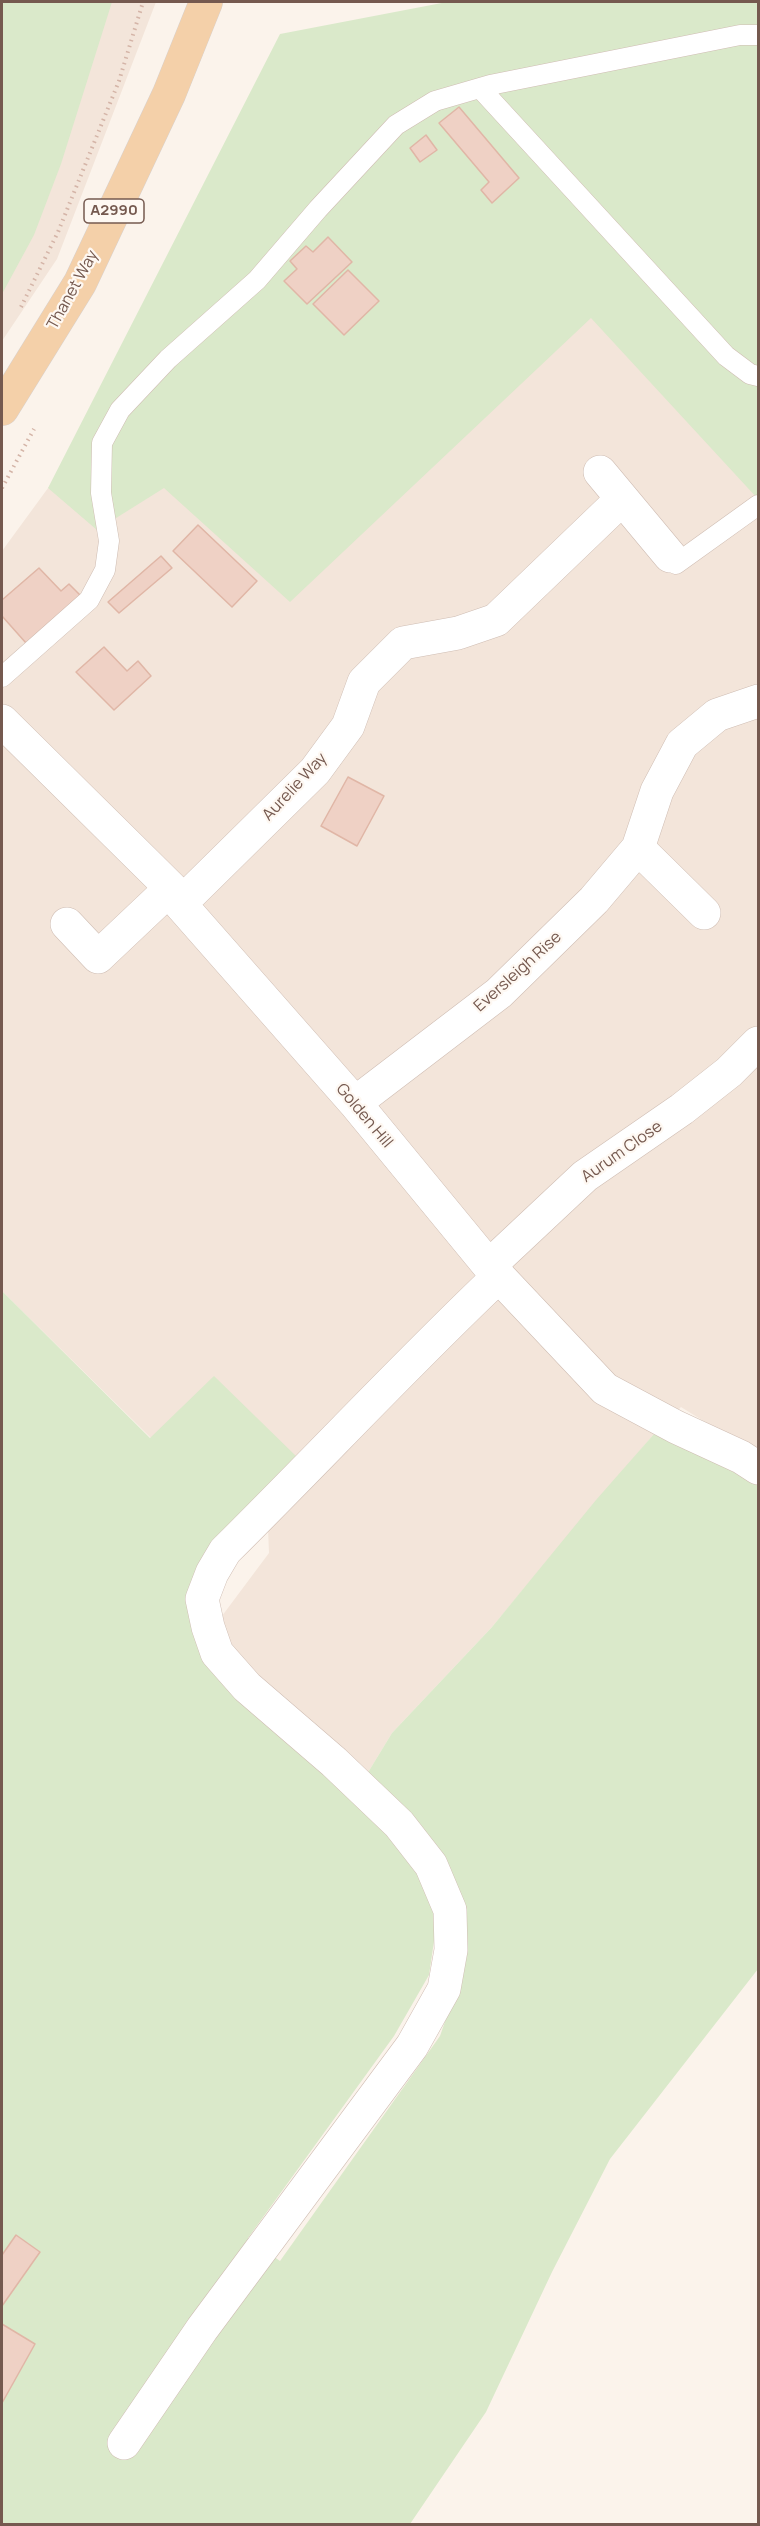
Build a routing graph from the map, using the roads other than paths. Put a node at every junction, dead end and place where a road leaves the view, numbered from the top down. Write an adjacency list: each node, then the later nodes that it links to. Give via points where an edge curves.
1 (207, 2): 5 (main road, Thanet Way / A2990, via 169,94 80,283)
2 (759, 35): 3 (lane, via 740,35)
3 (480, 88): 4 (lane, via 726,356); 10 (lane, via 435,101 396,124 257,280 168,359 120,410 102,443 101,493 109,541 105,570 89,600)
4 (759, 376)
5 (2, 409)
6 (600, 472): 7 (street)
7 (621, 500): 9 (street); 14 (street, Aurelie Way, via 496,620 458,633 404,643 364,682 348,726 315,771)
8 (759, 505): 9 (lane, via 676,564)
9 (670, 556)
10 (2, 677)
11 (759, 701): 13 (street, Eversleigh Rise, via 717,715 682,744 657,791)
12 (2, 721): 14 (street, Golden Hill)
13 (638, 848): 15 (street); 18 (street, Eversleigh Rise, via 594,900 499,993)
14 (176, 896): 16 (street, Aurelie Way, via 98,957); 18 (street, Golden Hill)
15 (704, 913)
16 (68, 924)
17 (759, 1043): 19 (street, Aurum Close, via 682,1109 585,1176)
18 (355, 1103): 19 (street, Golden Hill)
19 (494, 1271): 20 (street, Golden Hill, via 605,1389); 21 (street, Aurum Close, via 344,1433 225,1551 202,1599 214,1644 225,1662 247,1687 399,1824 431,1865 450,1910 451,1950 444,1989 412,2046 202,2329)
20 (759, 1468)
21 (123, 2443)

